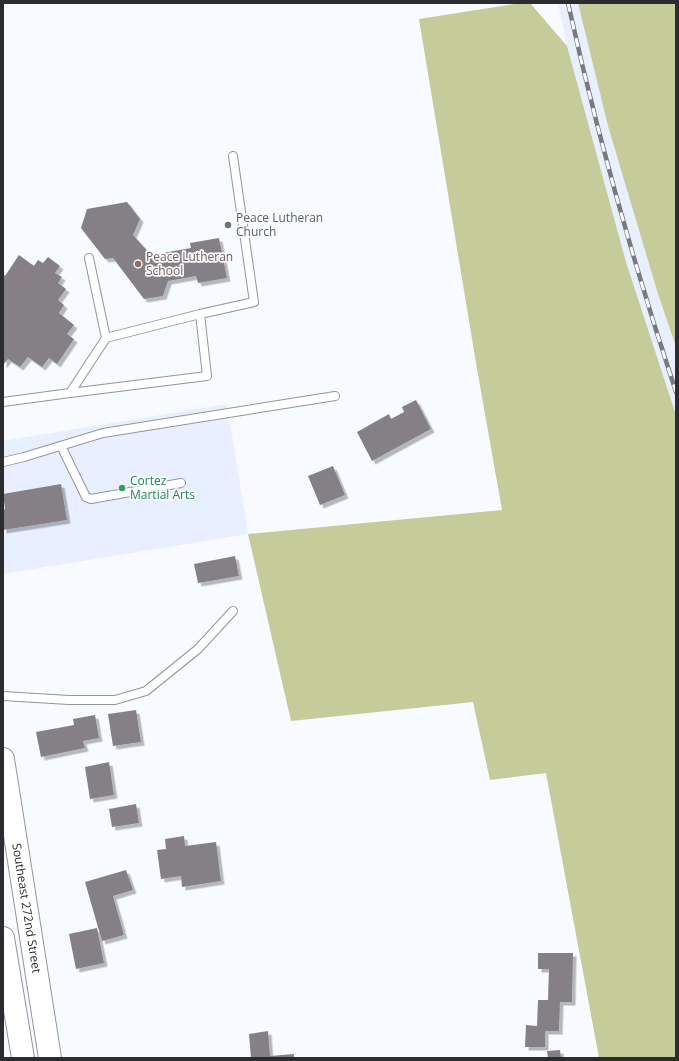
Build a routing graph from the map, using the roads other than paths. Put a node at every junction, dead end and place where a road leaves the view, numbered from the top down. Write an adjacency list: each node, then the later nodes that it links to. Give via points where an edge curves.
1 (233, 156): 3 (lane, via 254,302)
2 (88, 258): 4 (lane)
3 (200, 314): 4 (lane); 5 (lane, via 207,376)
4 (106, 338): 5 (lane)
5 (70, 393): 7 (lane)
6 (335, 396): 8 (lane, via 103,433)
7 (3, 402)
8 (61, 446): 9 (lane); 10 (lane, via 86,497 91,499)
9 (3, 462)
10 (181, 483)
11 (233, 611): 12 (lane, via 198,649 146,692 115,700)
12 (3, 696)
13 (3, 759): 16 (main road, Southeast 272nd Street)
14 (3, 938): 15 (main road)
15 (23, 1058)
16 (50, 1058)

